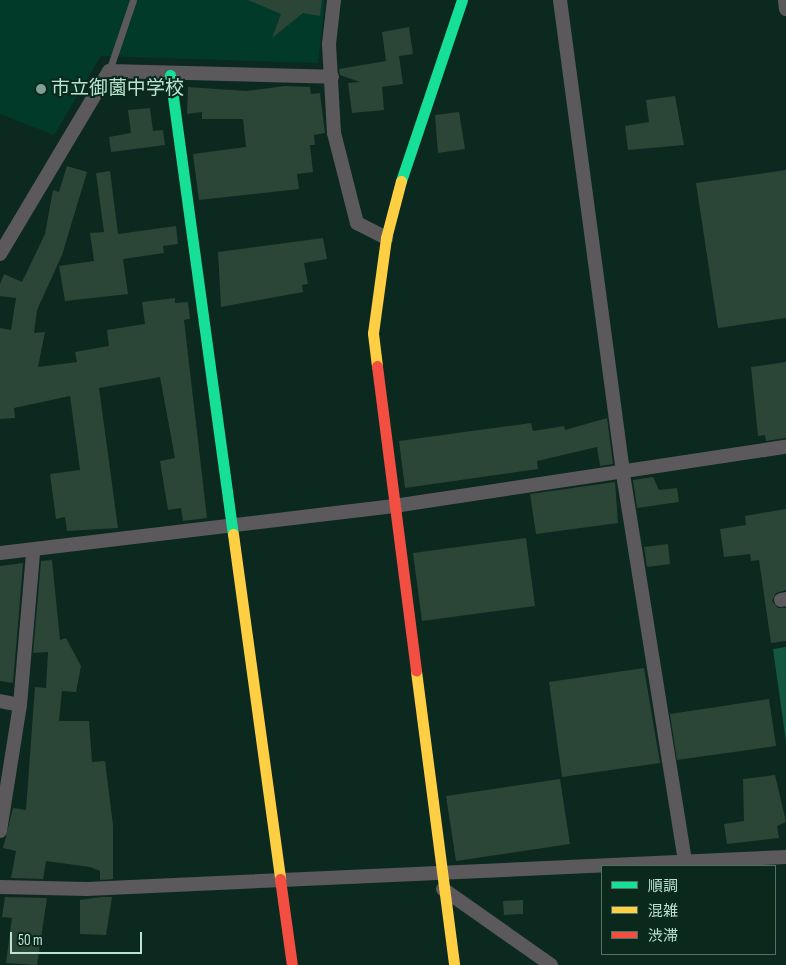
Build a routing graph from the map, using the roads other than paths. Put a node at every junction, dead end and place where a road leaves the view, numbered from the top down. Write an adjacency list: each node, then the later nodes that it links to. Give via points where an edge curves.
1 (133, 0): 7 (lane)
2 (334, 0): 9 (street, via 329,44)
3 (462, 0): 10 (street)
4 (560, 0): 13 (street)
5 (785, 0): 6 (street)
6 (786, 9)
7 (109, 71): 8 (street); 11 (street)
8 (170, 75): 9 (street); 15 (street)
9 (332, 77): 10 (street, via 334,133 356,223)
10 (386, 238): 14 (street, via 373,333)
11 (0, 254)
12 (786, 447): 13 (street)
13 (623, 474): 14 (street); 22 (street)
14 (394, 506): 15 (street); 25 (street)
15 (232, 526): 16 (street); 26 (street)
16 (33, 552): 17 (street); 19 (street)
17 (0, 553)
18 (0, 701): 19 (street)
19 (20, 704): 20 (street)
20 (0, 831)
21 (786, 857): 22 (street)
22 (685, 862): 24 (street)
23 (601, 865): 25 (street)
24 (604, 865)
25 (441, 871): 26 (street); 28 (street)
26 (280, 879): 27 (street, via 87,889); 29 (street)
27 (0, 887)
28 (443, 889): 30 (street); 31 (street)
29 (292, 965)
30 (454, 965)
31 (551, 965)

